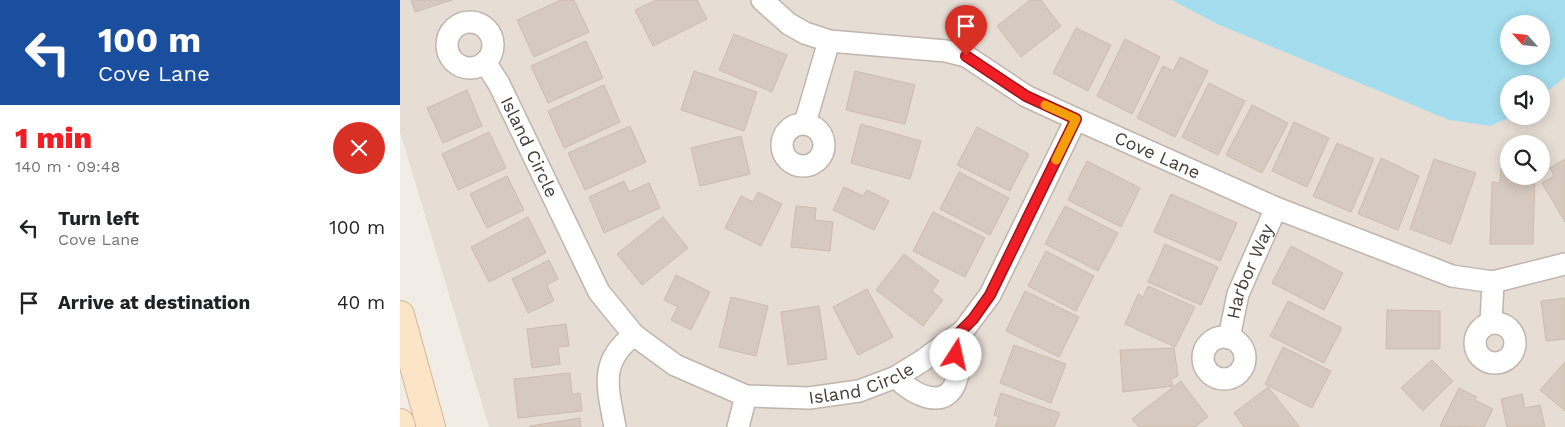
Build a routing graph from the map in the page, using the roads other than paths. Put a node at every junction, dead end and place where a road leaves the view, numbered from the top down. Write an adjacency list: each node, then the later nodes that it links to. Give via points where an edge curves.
1 (762, 0): 2 (street, Cove Lane, via 789,24)
2 (829, 41): 4 (street, Cove Lane, via 946,51 966,56 1026,96); 5 (street)
3 (485, 62): 11 (street, Island Circle, via 499,84 599,292)
4 (1076, 119): 6 (street, Cove Lane); 13 (street, Island Circle, via 990,295)
5 (805, 124)
6 (1276, 208): 8 (street, Cove Lane, via 1452,276); 12 (street, Harbor Way, via 1238,294)
7 (1565, 264): 8 (street, Cove Lane)
8 (1493, 282): 10 (street)
9 (400, 315): 18 (main road)
10 (1491, 323)
11 (634, 335): 15 (street, Island Circle, via 675,364); 19 (street, via 615,352 609,368 608,388)
12 (1229, 338)
13 (953, 339): 14 (street, Island Circle); 14 (street, via 958,372 953,388 946,396 926,398 903,385)
14 (896, 377): 15 (street, Island Circle, via 858,391 809,398)
15 (746, 396): 20 (street)
16 (400, 422): 17 (main road)
17 (401, 427)
18 (431, 427)
19 (614, 427)
20 (738, 427)

